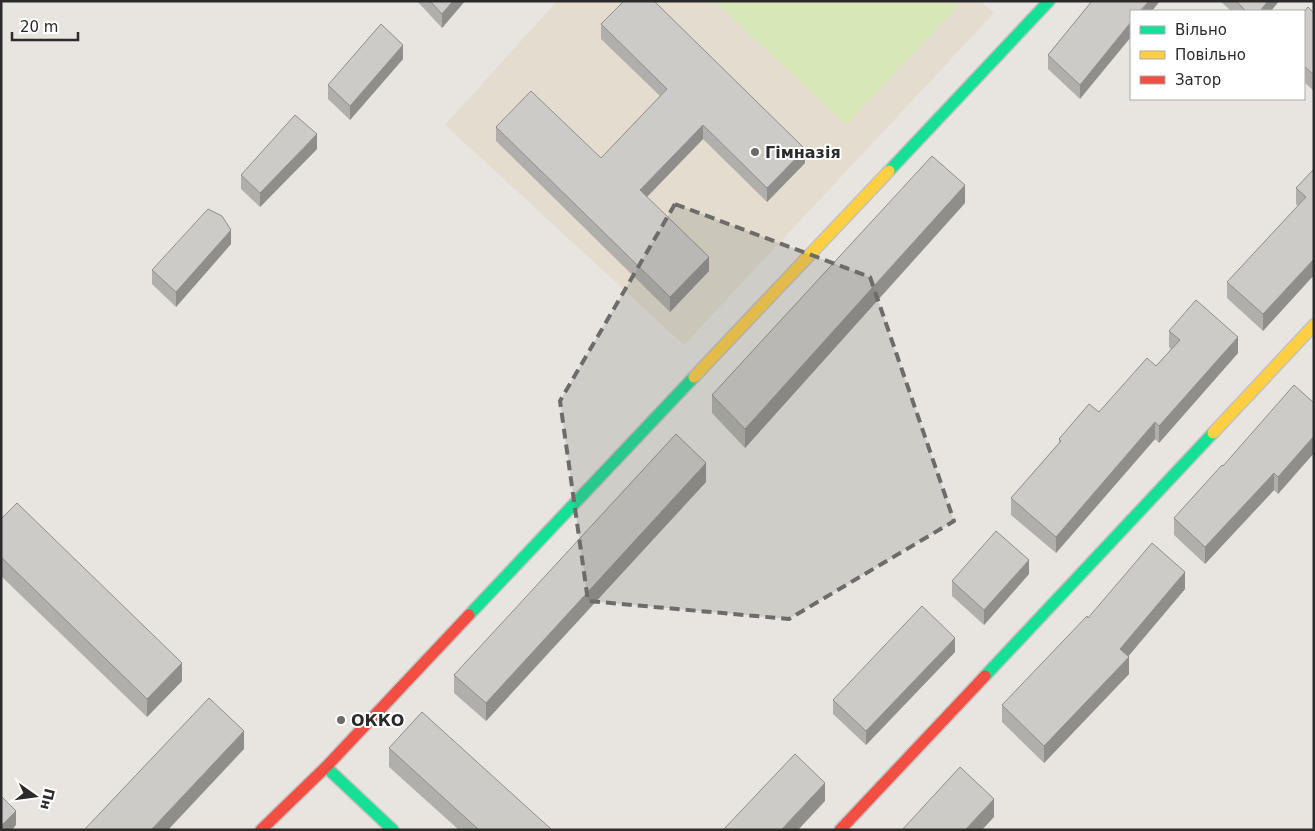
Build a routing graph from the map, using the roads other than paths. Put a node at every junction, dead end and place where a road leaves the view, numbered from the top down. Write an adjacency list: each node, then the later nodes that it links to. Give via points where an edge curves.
1 (1049, 1): 3 (street)
2 (1314, 325): 6 (street)
3 (326, 767): 4 (street); 5 (street)
4 (262, 830)
5 (393, 830)
6 (840, 830)

